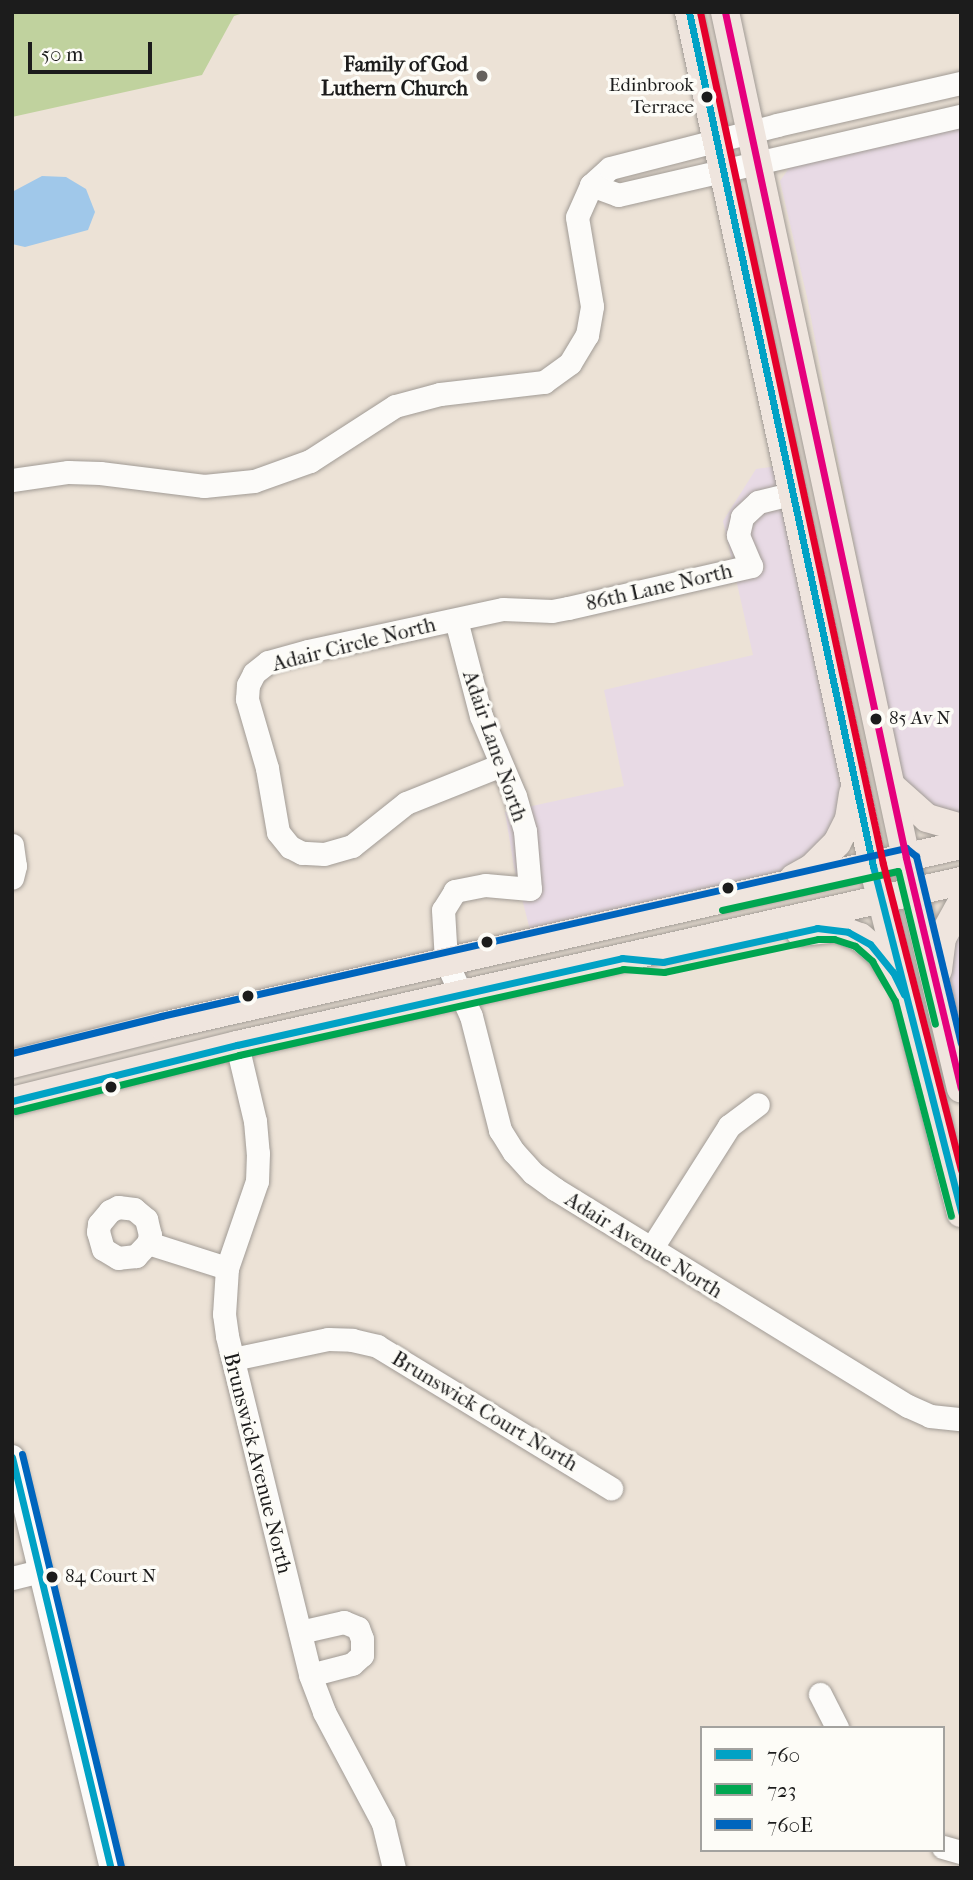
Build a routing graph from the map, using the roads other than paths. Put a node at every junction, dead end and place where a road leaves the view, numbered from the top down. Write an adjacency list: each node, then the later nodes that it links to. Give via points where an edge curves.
1 (689, 12): 6 (main road)
2 (725, 12): 5 (main road)
3 (961, 83): 5 (street)
4 (961, 116): 7 (street)
5 (751, 132): 6 (street); 7 (main road)
6 (717, 142): 8 (main road); 9 (street, via 610,168)
7 (758, 162): 8 (street); 15 (main road)
8 (724, 170): 9 (street, via 618,195); 11 (main road)
9 (590, 185): 10 (street, via 577,229 592,319 580,351 544,382 415,399 378,415 310,461 254,481 204,486 68,472)
10 (12, 480)
11 (794, 494): 12 (street, 86th Lane North, via 758,502 742,517 738,535 751,566 560,610 503,609); 13 (main road)
12 (456, 620): 14 (street, Adair Lane North, via 474,693); 14 (street, Adair Circle North, via 285,657 254,673 247,699 267,768 278,832 290,847 302,852 324,854 343,849 362,841 406,803)
13 (847, 745): 20 (main road); 23 (main road, via 854,785 844,831 812,868)
14 (501, 765): 28 (street, Adair Lane North, via 525,831 530,889 485,885 455,891 443,910)
15 (891, 786): 16 (main road, via 927,818); 19 (main road)
16 (961, 828)
17 (12, 845): 21 (street)
18 (961, 845): 19 (main road)
19 (906, 858): 20 (main road); 24 (main road)
20 (873, 866): 23 (main road); 25 (main road)
21 (12, 878)
22 (961, 881): 24 (main road)
23 (780, 887): 28 (main road)
24 (914, 892): 25 (main road); 29 (main road)
25 (881, 900): 27 (main road); 31 (main road)
26 (961, 904): 29 (main road, via 942,938)
27 (622, 958): 30 (main road); 31 (main road, via 663,962 817,928 836,928 875,949)
28 (446, 961): 30 (street, Adair Avenue North); 33 (main road)
29 (937, 987): 34 (main road)
30 (460, 994): 32 (main road); 39 (street, Adair Avenue North, via 471,1016 494,1111 514,1152 555,1189)
31 (905, 997): 37 (main road)
32 (237, 1045): 35 (main road); 40 (street, Brunswick Avenue North, via 255,1121 257,1181)
33 (12, 1065)
34 (961, 1089)
35 (12, 1101)
36 (758, 1104): 39 (street, via 729,1126)
37 (961, 1213)
38 (148, 1243): 40 (street)
39 (651, 1249): 42 (street, Adair Avenue North, via 908,1406 930,1416)
40 (227, 1268): 41 (street, Brunswick Avenue North, via 224,1314)
41 (233, 1359): 44 (street, Brunswick Court North, via 328,1339 377,1346); 47 (street, Brunswick Avenue North)
42 (961, 1419)
43 (12, 1456): 45 (street)
44 (611, 1488)
45 (40, 1571): 46 (street); 51 (street)
46 (12, 1578)
47 (300, 1632): 48 (street, Brunswick Avenue North); 48 (street, via 344,1622 358,1628 362,1639 362,1655 352,1664)
48 (310, 1675): 52 (street, Brunswick Avenue North, via 324,1712 383,1823)
49 (820, 1694): 50 (street)
50 (836, 1726)
51 (111, 1868)
52 (394, 1868)

